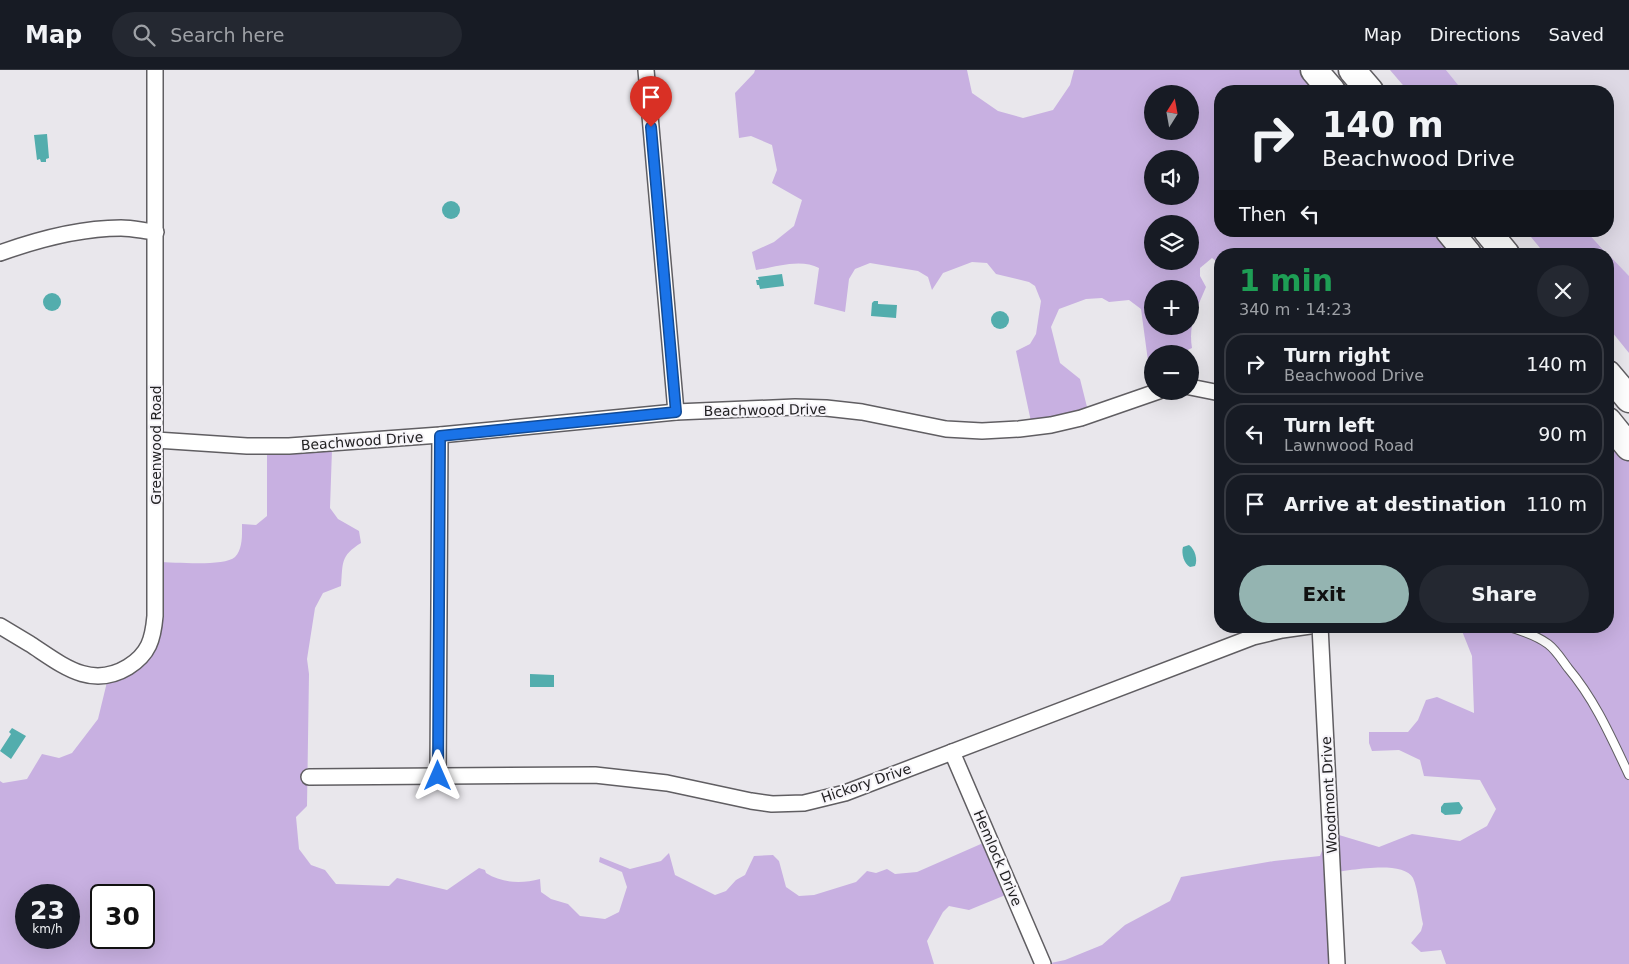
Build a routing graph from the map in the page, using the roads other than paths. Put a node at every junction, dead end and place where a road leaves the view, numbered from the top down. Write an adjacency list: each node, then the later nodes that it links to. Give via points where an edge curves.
1 (155, 70): 7 (street, Greenwood Road)
2 (646, 70): 18 (street)
3 (1314, 70): 5 (highway)
4 (1352, 70): 6 (highway)
5 (1327, 85)
6 (1365, 85)
7 (156, 232): 12 (street, via 122,228 96,230 50,237); 21 (street, Greenwood Road)
8 (1454, 237): 10 (highway)
9 (1492, 237): 11 (highway)
10 (1463, 248)
11 (1501, 248)
12 (0, 254)
13 (1614, 381): 17 (highway)
14 (1199, 389): 15 (street)
15 (1214, 392)
16 (1144, 396): 18 (street, Beachwood Drive, via 1051,425 982,431 946,429 826,408)
17 (1629, 399)
18 (676, 412): 20 (street, Beachwood Drive)
19 (1614, 428): 22 (highway)
20 (440, 436): 21 (street, Beachwood Drive, via 289,446); 29 (street)
21 (156, 440): 23 (street, Greenwood Road, via 155,616 153,637 146,651 117,674 86,674 54,662)
22 (1629, 446)
23 (0, 626)
24 (1267, 633): 27 (street, Hickory Drive)
25 (1320, 633): 32 (street, Woodmont Drive)
26 (1526, 633): 28 (lane, via 1549,645 1575,676 1602,716)
27 (952, 752): 29 (street, Hickory Drive, via 845,793 804,803 751,802 667,782 628,777); 31 (street, Hemlock Drive)
28 (1629, 775)
29 (438, 776): 30 (street, Hickory Drive)
30 (309, 777)
31 (1043, 964)
32 (1337, 964)

